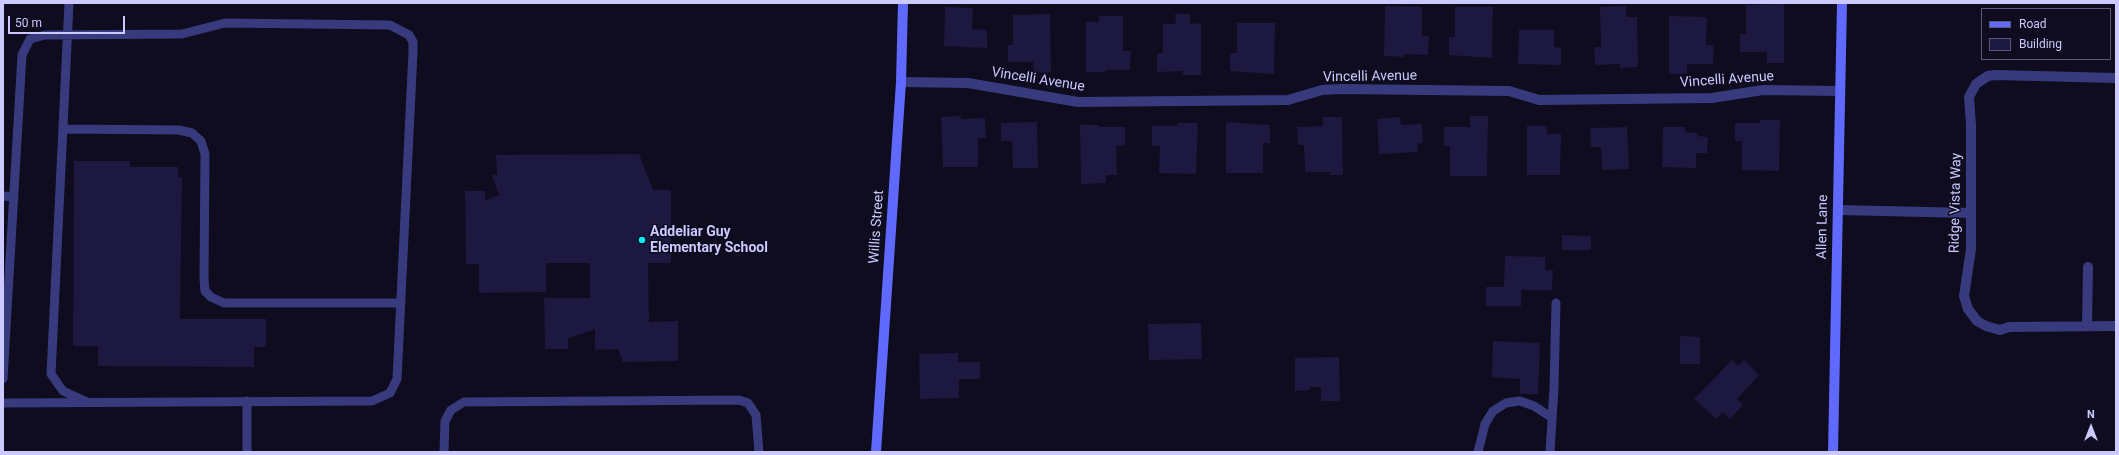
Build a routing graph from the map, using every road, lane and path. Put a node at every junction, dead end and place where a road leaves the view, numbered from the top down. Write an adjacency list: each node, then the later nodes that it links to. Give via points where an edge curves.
1 (69, 3): 4 (lane)
2 (903, 3): 6 (main road, Willis Street)
3 (1842, 3): 7 (main road, Allen Lane)
4 (68, 36): 8 (lane); 10 (lane, via 45,35 30,39 22,55); 14 (lane, via 182,34 225,23 390,25 409,35 414,52)
5 (2116, 78): 12 (street, Ridge Vista Way, via 1996,75 1988,76 1976,84 1969,97)
6 (901, 82): 7 (street, Vincelli Avenue, via 968,83 1078,102 1288,100 1322,90 1340,89 1509,91 1539,100 1712,98 1763,90); 26 (main road, Willis Street)
7 (1840, 91): 11 (main road, Allen Lane)
8 (64, 130): 14 (lane, via 179,130 192,133 201,141 206,154 204,278 206,291 210,297 224,303); 20 (lane, via 51,374 63,391)
9 (3, 196): 10 (lane)
10 (14, 197): 18 (lane)
11 (1838, 210): 12 (street); 29 (main road, Allen Lane)
12 (1971, 213): 16 (street, Ridge Vista Way, via 1971,249 1964,296 1968,309 1977,321 2000,330)
13 (2088, 267): 16 (street)
14 (401, 303): 19 (lane, via 397,379 390,393 372,401)
15 (1556, 303): 22 (lane)
16 (2087, 326): 17 (street)
17 (2116, 326)
18 (3, 379)
19 (247, 401): 20 (lane); 23 (lane)
20 (89, 402): 21 (lane)
21 (3, 403)
22 (1551, 417): 27 (lane, via 1520,401 1506,403 1493,411 1485,424); 28 (lane)
23 (247, 452)
24 (444, 452): 25 (lane, via 445,421 451,410 464,402 739,400 748,403 756,415)
25 (759, 452)
26 (876, 452)
27 (1478, 452)
28 (1550, 452)
29 (1833, 452)

